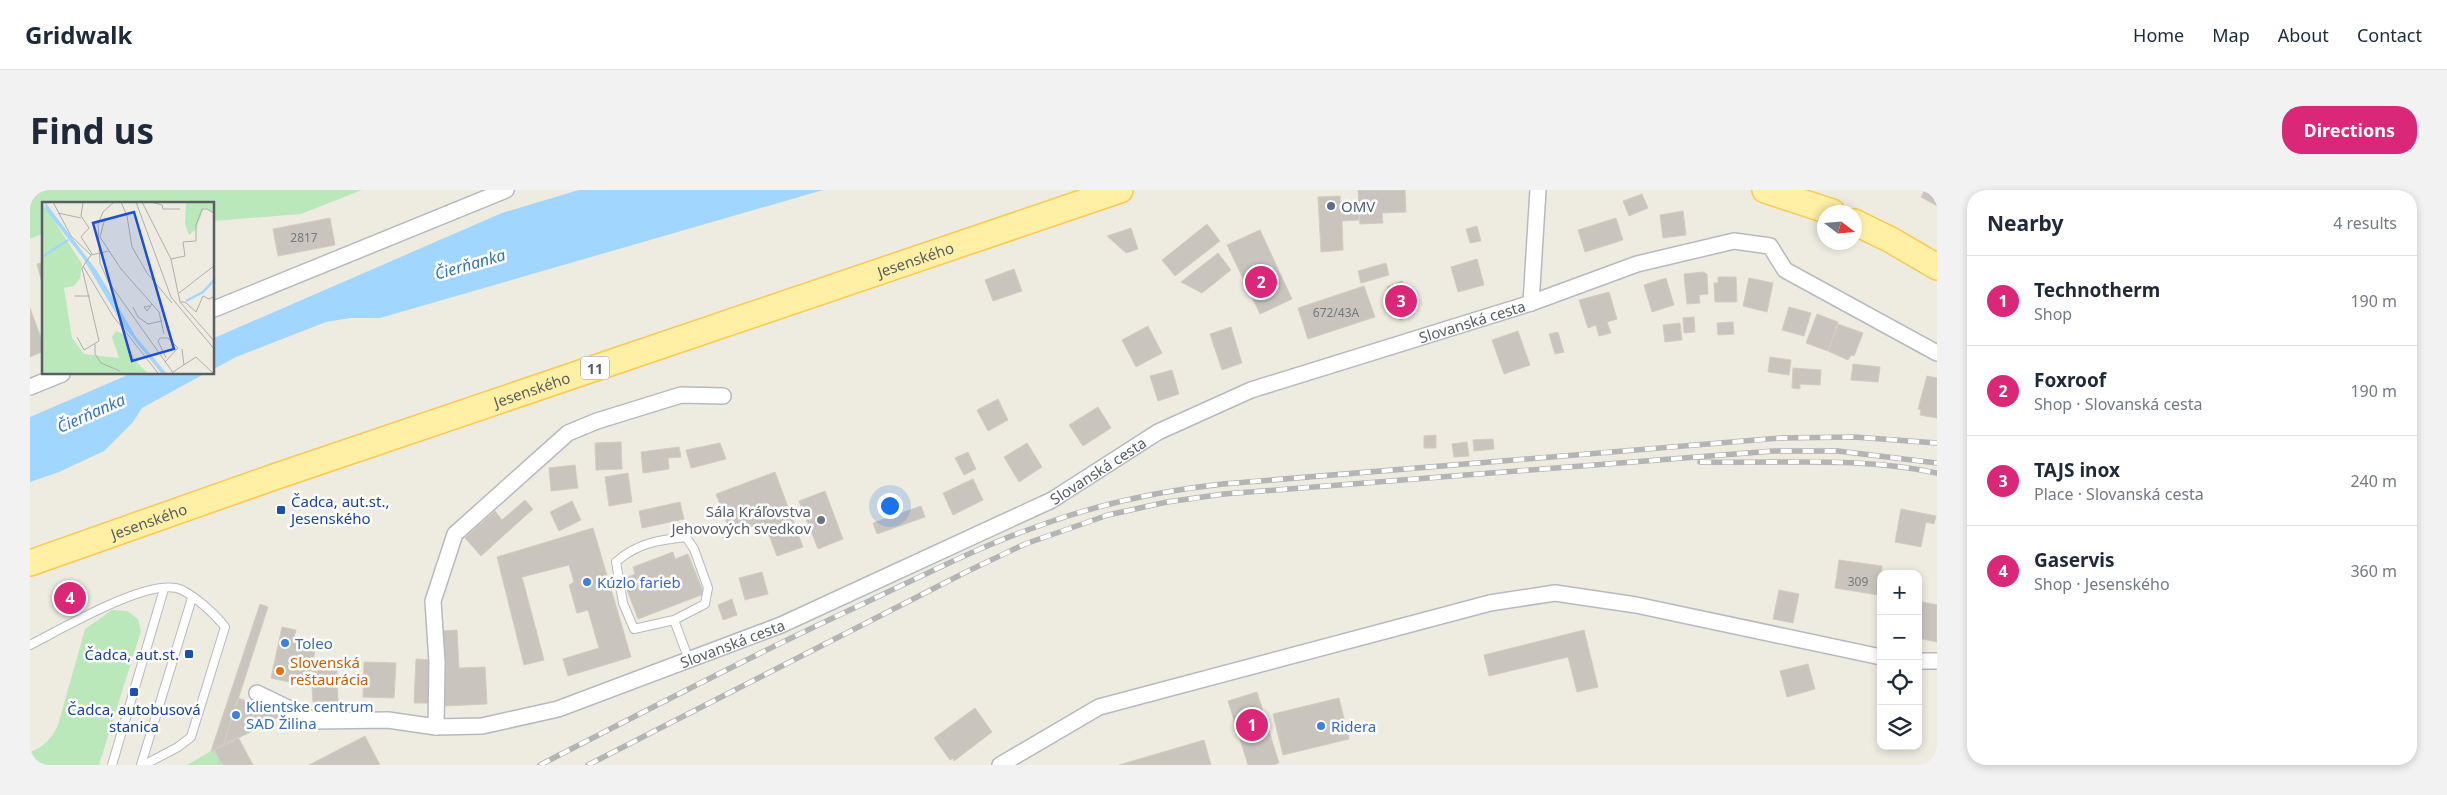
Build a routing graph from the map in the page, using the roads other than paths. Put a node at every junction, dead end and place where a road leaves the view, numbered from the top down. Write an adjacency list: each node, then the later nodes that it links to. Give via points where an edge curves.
1 (506, 190): 9 (street)
2 (1120, 190): 14 (main road, Jesenského / 11)
3 (1538, 190): 8 (street)
4 (1765, 190): 5 (main road)
5 (1817, 207)
6 (1862, 226): 7 (main road)
7 (1937, 267)
8 (1530, 303): 10 (street, Slovanská cesta, via 1646,262 1734,241 1770,246 1785,270); 20 (street, Slovanská cesta, via 1251,390 1158,432 1052,500 780,625)
9 (215, 309)
10 (1937, 353)
11 (60, 375): 12 (street)
12 (30, 387)
13 (723, 396): 24 (street, via 681,395 568,433 455,534 433,601 437,662)
14 (30, 563)
15 (164, 588): 16 (lane, via 181,589); 18 (lane, via 129,595); 25 (lane)
16 (192, 598): 26 (lane); 26 (lane, via 226,627 191,737)
17 (674, 620): 17 (lane, via 634,629 623,604 616,562 628,551 657,541 686,537 694,549 708,588 705,604); 20 (lane)
18 (30, 645)
19 (1877, 656): 27 (street, via 1636,605 1555,594 1490,603 1099,707)
20 (689, 660): 24 (street, Slovanská cesta, via 558,709 482,726)
21 (1922, 661): 22 (street)
22 (1937, 661)
23 (257, 693): 24 (street, Slovanská cesta, via 316,721 388,720)
24 (436, 726)
25 (112, 765)
26 (143, 765)
27 (1000, 765)

